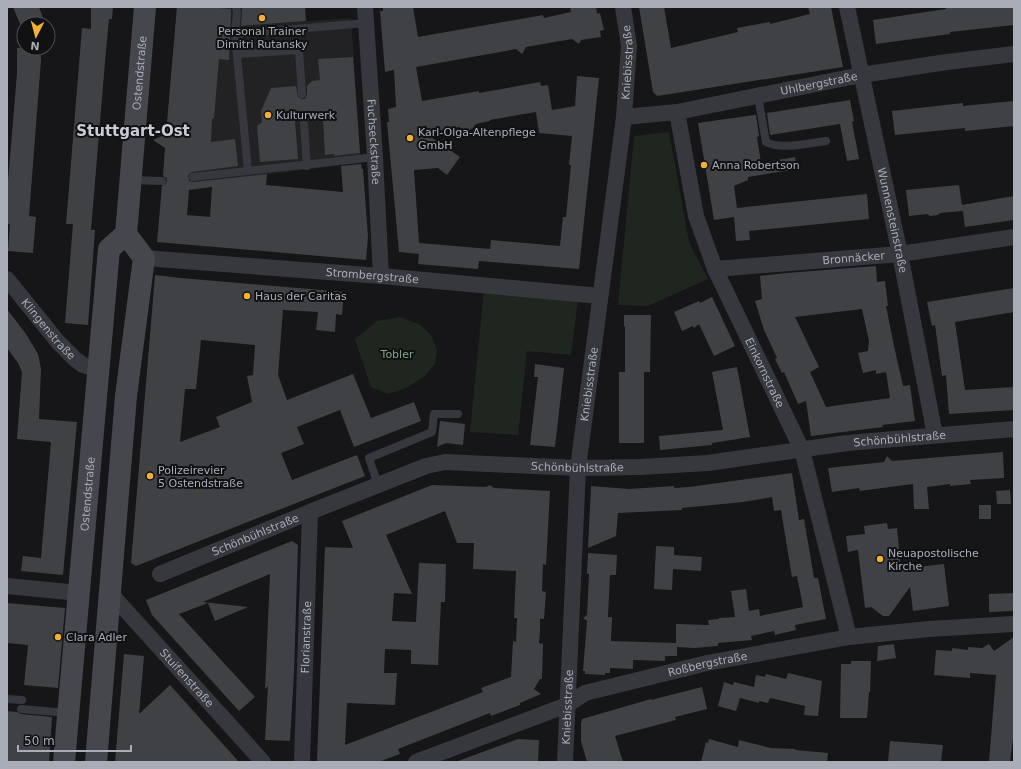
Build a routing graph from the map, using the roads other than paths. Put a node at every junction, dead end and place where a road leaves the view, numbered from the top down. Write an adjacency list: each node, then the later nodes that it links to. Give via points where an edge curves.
1 (146, 7): 21 (street, Ostendstraße)
2 (236, 7): 7 (lane)
3 (365, 7): 6 (street, Fuchseckstraße)
4 (623, 7): 14 (street, Kniebisstraße, via 629,46)
5 (847, 7): 10 (street, Wunnensteinstraße)
6 (366, 23): 7 (lane); 17 (street, Fuchseckstraße)
7 (235, 34): 8 (lane)
8 (237, 54): 11 (lane, via 298,50); 19 (lane)
9 (1014, 54): 10 (street, Uhlbergstraße)
10 (861, 75): 12 (street, Uhlbergstraße); 25 (street, Wunnensteinstraße)
11 (302, 94)
12 (758, 96): 13 (street, Uhlbergstraße); 16 (lane, via 766,142 782,146)
13 (677, 112): 14 (street, Uhlbergstraße); 27 (street, Einkornstraße, via 696,216)
14 (624, 117): 31 (street, Kniebisstraße)
15 (304, 124): 18 (lane)
16 (826, 141)
17 (375, 157): 18 (lane); 29 (street, Fuchseckstraße)
18 (307, 166): 19 (lane)
19 (248, 171): 20 (lane)
20 (193, 177)
21 (131, 180): 22 (lane); 23 (street, Ostendstraße)
22 (162, 181)
23 (126, 234): 26 (street); 28 (street, Ostendstraße, via 109,249)
24 (1014, 237): 25 (street, Bronnäcker)
25 (900, 254): 27 (street, Bronnäcker); 35 (street, Wunnensteinstraße)
26 (142, 266): 28 (street); 29 (street, Strombergstraße); 43 (street, via 126,396)
27 (715, 269): 36 (street, Einkornstraße)
28 (107, 270): 32 (street, Ostendstraße)
29 (381, 276): 31 (street, Strombergstraße)
30 (7, 278): 32 (street, Klingenstraße, via 75,360 83,365)
31 (600, 296): 37 (street, Kniebisstraße)
32 (98, 368): 42 (street, Ostendstraße)
33 (458, 414): 38 (lane, via 434,414 432,432 370,458)
34 (1014, 429): 35 (street, Schönbühlstraße)
35 (935, 435): 36 (street, Schönbühlstraße)
36 (802, 450): 37 (street, Schönbühlstraße, via 708,463); 45 (street, Einkornstraße)
37 (578, 468): 38 (street, Schönbühlstraße, via 445,462 426,466); 47 (street, Kniebisstraße)
38 (378, 485): 39 (street, Schönbühlstraße)
39 (310, 512): 40 (street, Schönbühlstraße); 52 (street, Florianstraße)
40 (160, 574)
41 (7, 586): 42 (street)
42 (79, 593): 48 (street, Ostendstraße)
43 (111, 594): 50 (street); 51 (street, Stuifenstraße)
44 (1014, 624): 45 (street, Roßbergstraße, via 929,628)
45 (849, 637): 47 (street, Roßbergstraße, via 707,663 585,693)
46 (7, 699): 48 (lane)
47 (567, 705): 53 (street, Roßbergstraße); 54 (street, Kniebisstraße)
48 (68, 713): 49 (street, Ostendstraße)
49 (64, 762)
50 (96, 762)
51 (263, 762)
52 (302, 762)
53 (416, 762)
54 (565, 762)

